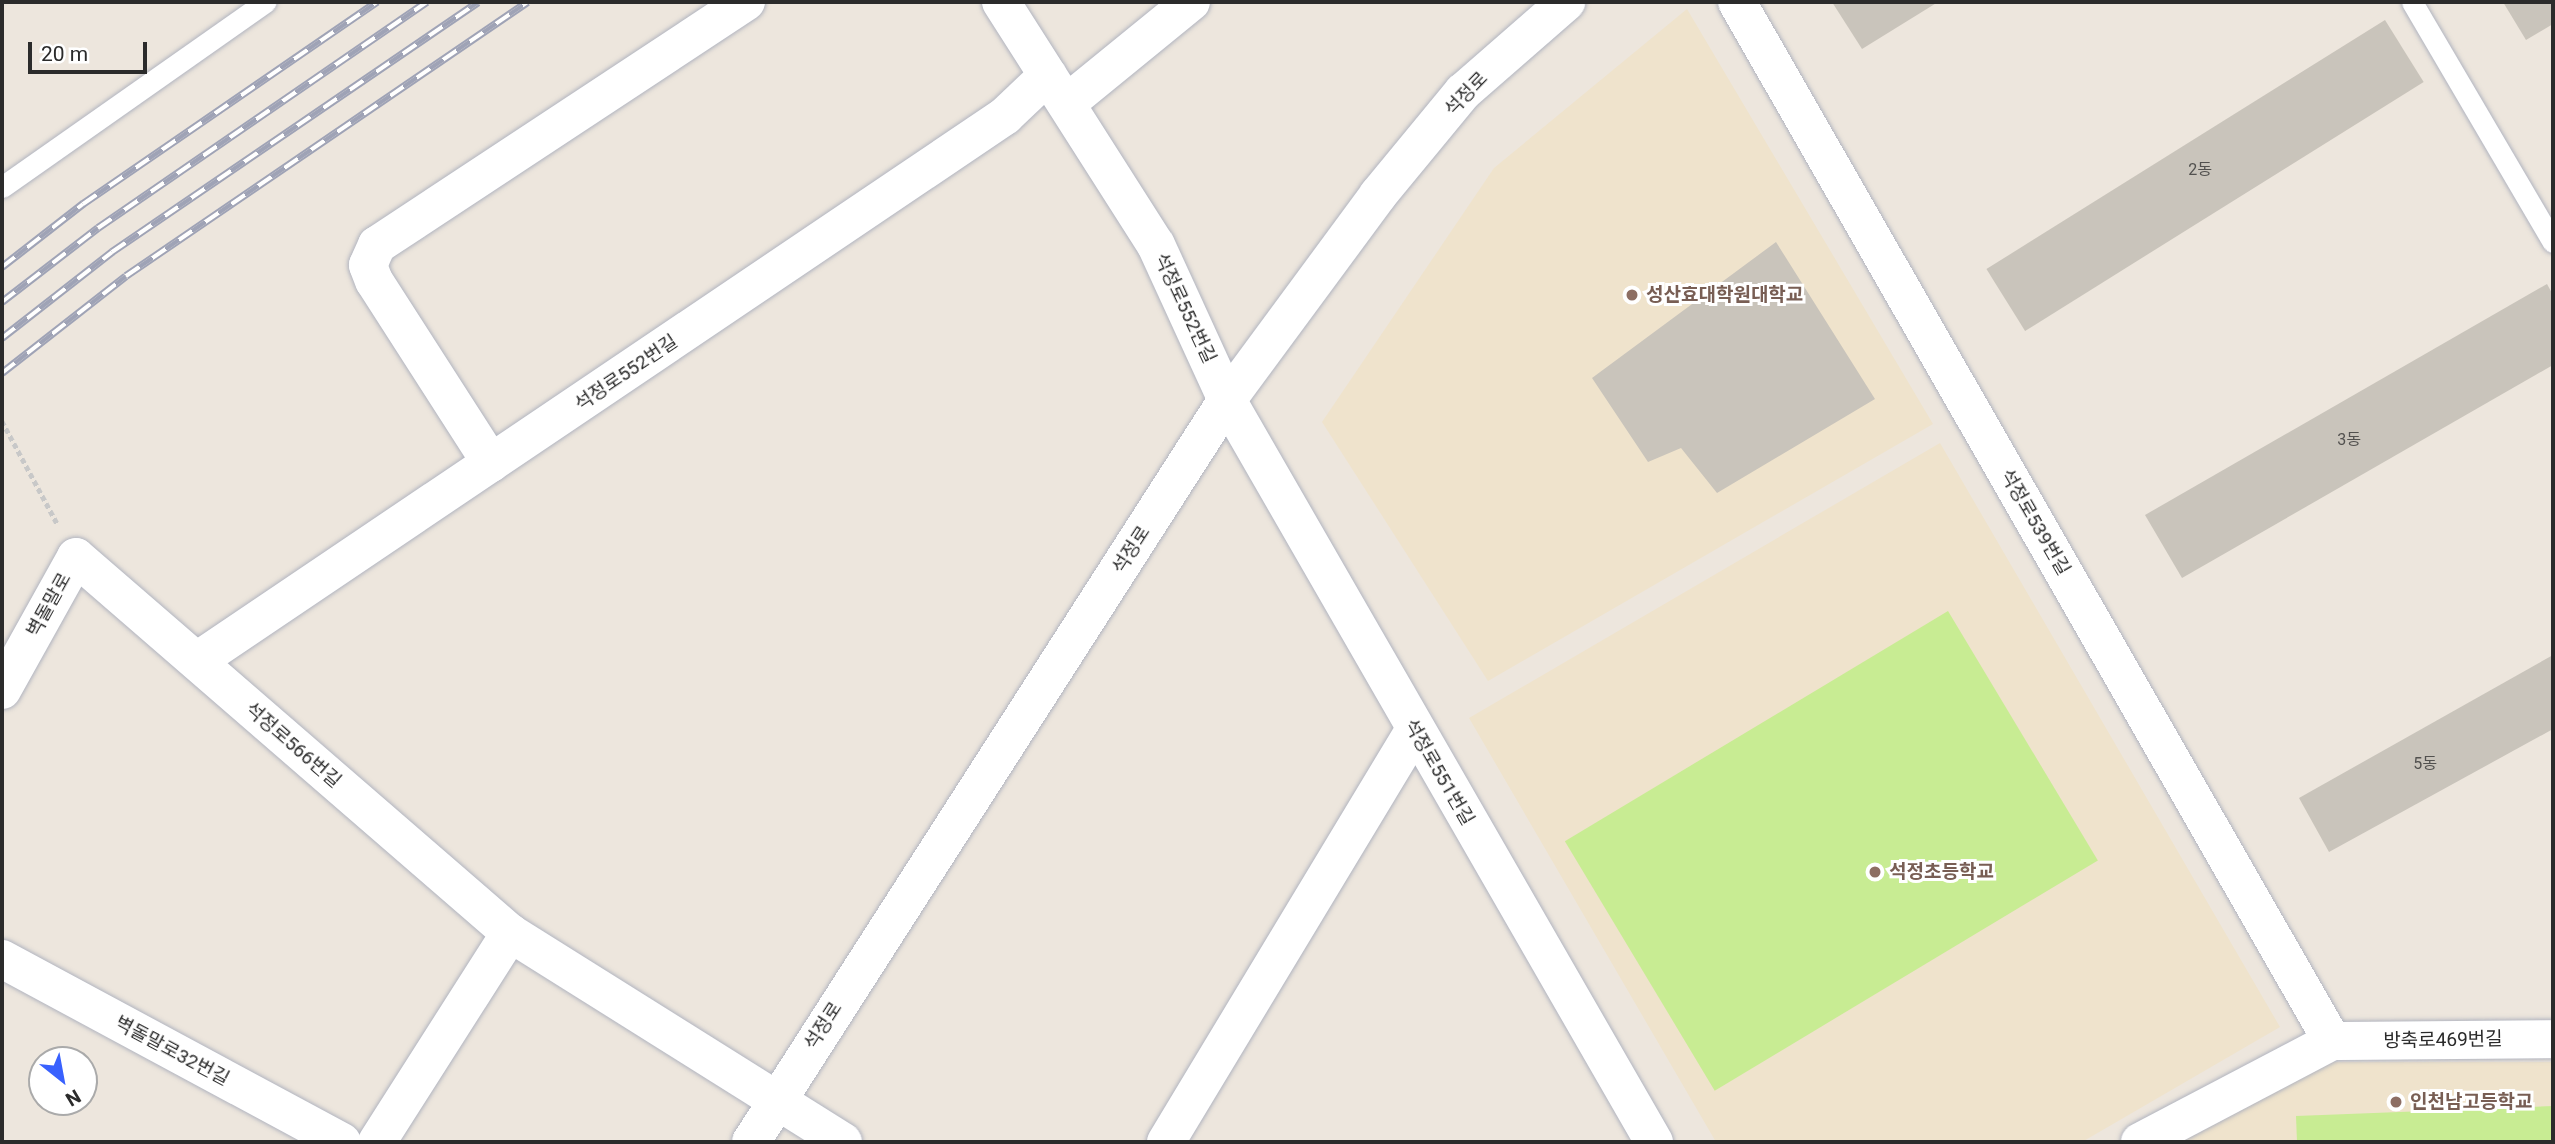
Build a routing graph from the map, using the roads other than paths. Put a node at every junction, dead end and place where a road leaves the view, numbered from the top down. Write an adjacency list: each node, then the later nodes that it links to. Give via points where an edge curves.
1 (265, 2): 9 (lane)
2 (746, 2): 12 (street, via 377,245 368,265 374,281)
3 (1001, 2): 8 (street, 석정로552번길)
4 (1191, 2): 8 (street)
5 (1566, 2): 11 (street, 석정로, via 1464,92 1378,195)
6 (1737, 2): 20 (street, 석정로539번길)
7 (2412, 2): 10 (lane)
8 (1058, 89): 11 (street, 석정로552번길, via 1156,245); 12 (street, 석정로552번길, via 1005,116)
9 (2, 187)
10 (2553, 242)
11 (1227, 400): 16 (street, 석정로551번길); 21 (street, 석정로)
12 (491, 463): 14 (street, 석정로552번길)
13 (76, 557): 14 (street, 석정로566번길); 15 (street, 벽돌말로)
14 (197, 661): 17 (street, 석정로566번길)
15 (2, 690)
16 (1415, 730): 26 (street); 27 (street, 석정로551번길)
17 (510, 933): 21 (street, 석정로566번길); 23 (street)
18 (2, 959): 22 (street, 벽돌말로32번길)
19 (2553, 1039): 20 (street, 방축로469번길)
20 (2332, 1041): 28 (street)
21 (776, 1098): 24 (street, 석정로); 25 (street, 석정로566번길)
22 (341, 1142)
23 (377, 1142)
24 (751, 1142)
25 (843, 1142)
26 (1166, 1142)
27 (1654, 1142)
28 (2140, 1142)

